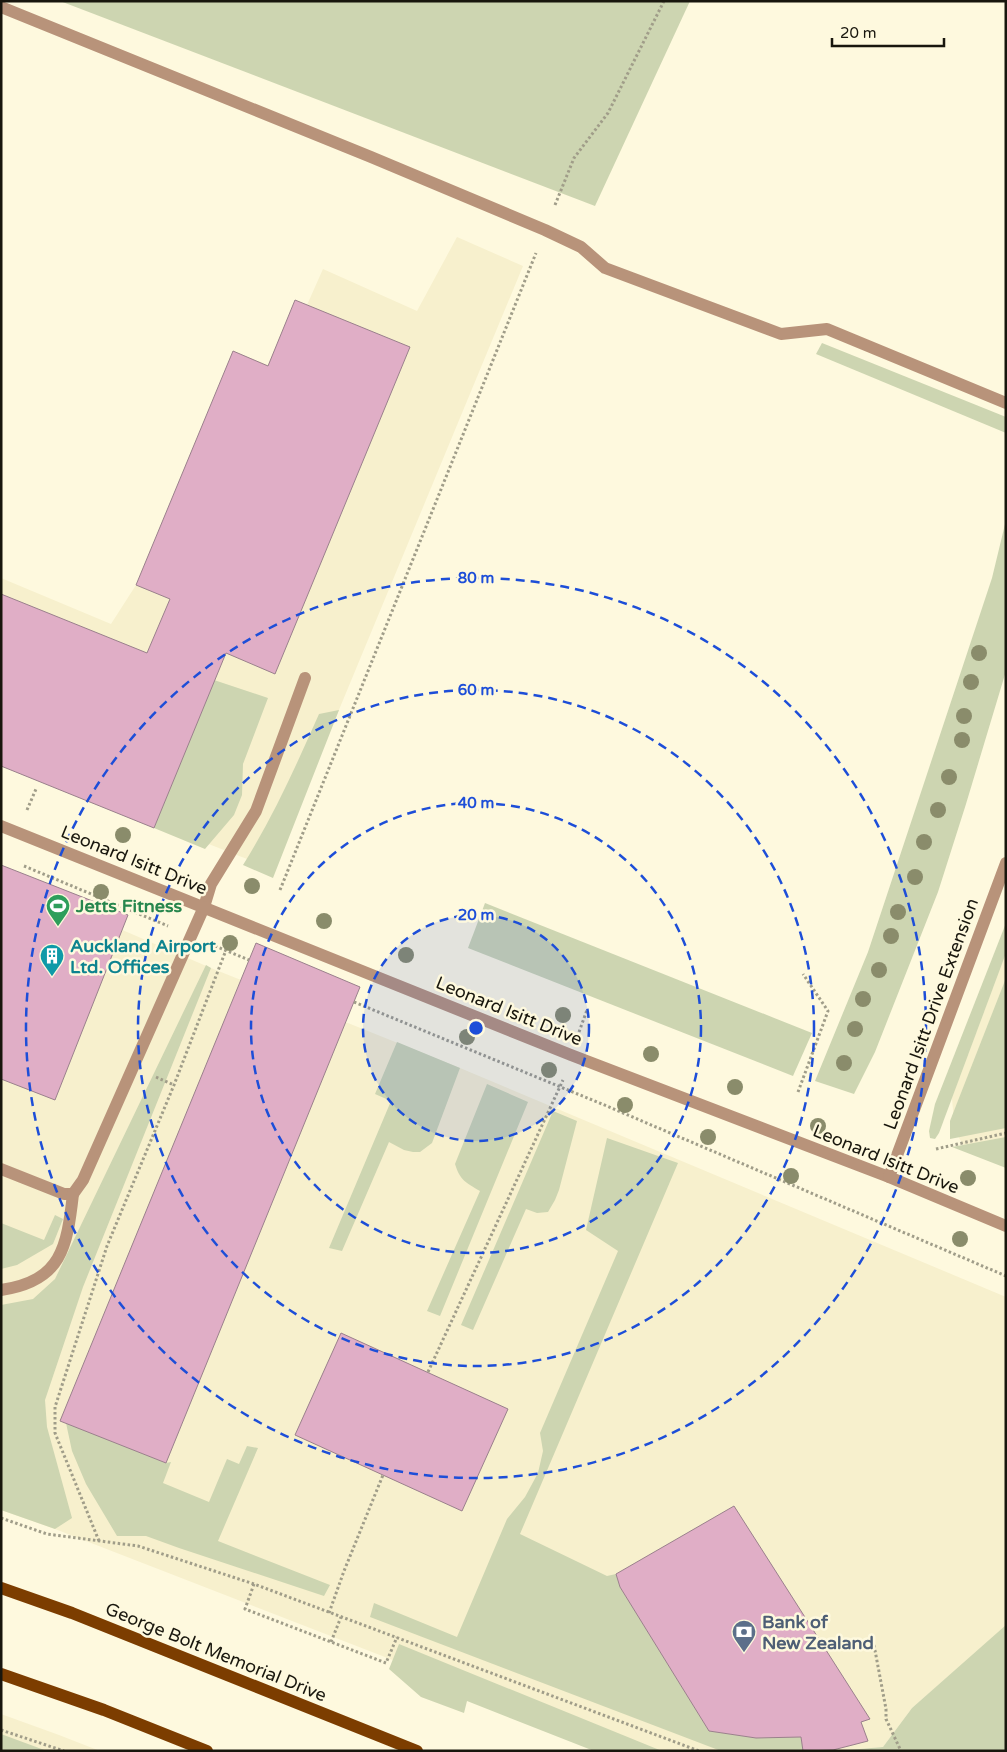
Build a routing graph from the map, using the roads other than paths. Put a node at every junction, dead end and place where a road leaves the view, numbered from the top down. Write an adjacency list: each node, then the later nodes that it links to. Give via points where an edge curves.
1 (1, 7): 2 (street, via 545,230 581,247 605,268 781,334 827,329)
2 (1006, 403)
3 (305, 678): 6 (street, via 256,811 211,884)
4 (1, 826): 6 (street, Leonard Isitt Drive)
5 (1006, 863): 8 (street, Leonard Isitt Drive Extension)
6 (204, 907): 8 (street, Leonard Isitt Drive, via 571,1056); 9 (street, via 84,1180)
7 (1, 1169): 9 (street, via 64,1194)
8 (888, 1177): 10 (street, Leonard Isitt Drive)
9 (73, 1194): 11 (street, via 69,1228 62,1250 48,1272 31,1283)
10 (1006, 1226)
11 (1, 1290)
12 (1, 1588): 15 (main road, George Bolt Memorial Drive)
13 (1, 1674): 14 (main road)
14 (207, 1751)
15 (418, 1751)

